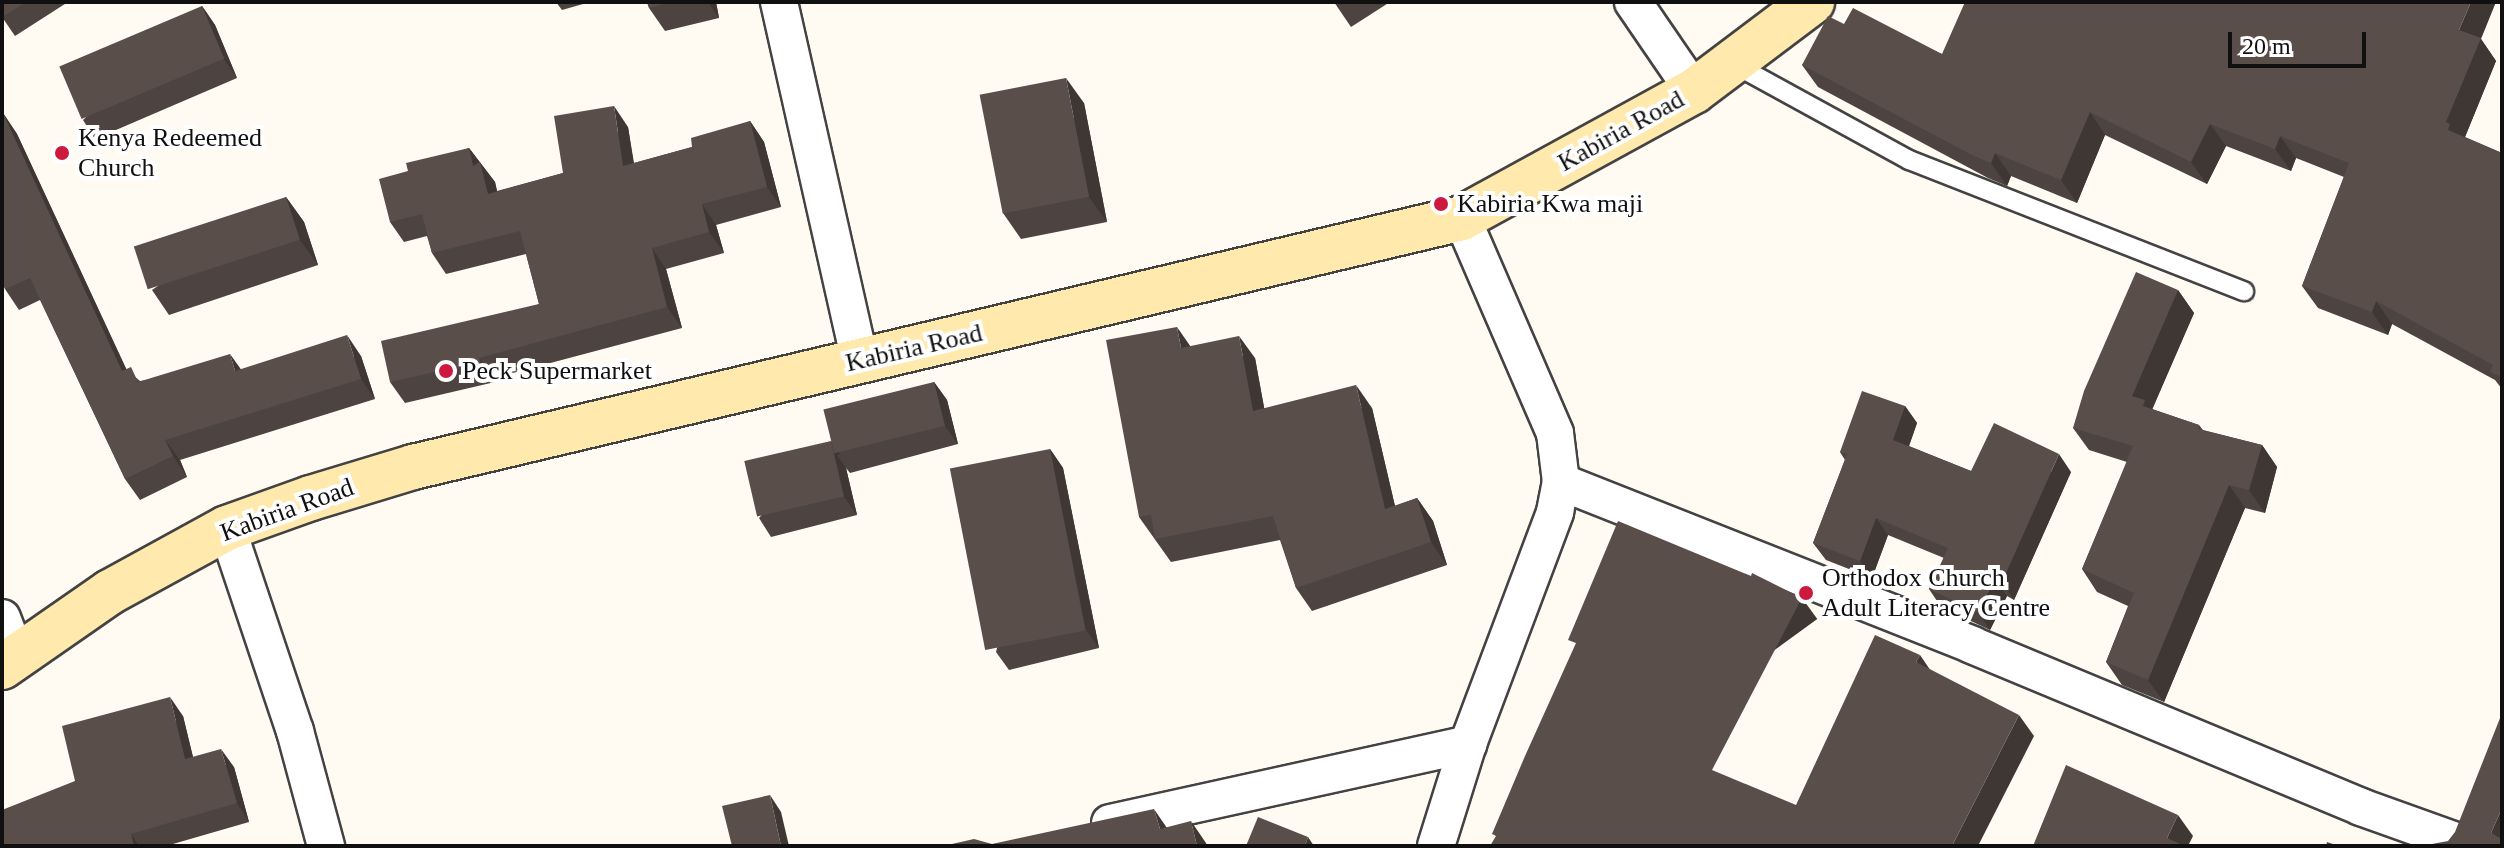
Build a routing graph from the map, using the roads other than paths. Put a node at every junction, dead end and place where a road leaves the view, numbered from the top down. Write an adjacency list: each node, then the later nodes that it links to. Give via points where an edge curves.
1 (779, 2): 8 (street)
2 (1633, 2): 5 (street)
3 (1812, 2): 4 (main road, Kabiria Road)
4 (1731, 63): 5 (main road, Kabiria Road); 7 (lane, via 1909,160)
5 (1694, 91): 6 (main road, Kabiria Road)
6 (1462, 218): 8 (main road, Kabiria Road); 9 (street, via 1555,433)
7 (2244, 291)
8 (860, 361): 10 (main road, Kabiria Road, via 413,467)
9 (1561, 482): 12 (street, via 1555,512); 14 (street, via 2361,807)
10 (227, 528): 11 (main road, Kabiria Road); 15 (street, via 295,731)
11 (7, 647)
12 (1468, 744): 13 (street); 16 (street)
13 (1081, 829)
14 (2456, 833)
15 (326, 846)
16 (1436, 846)

